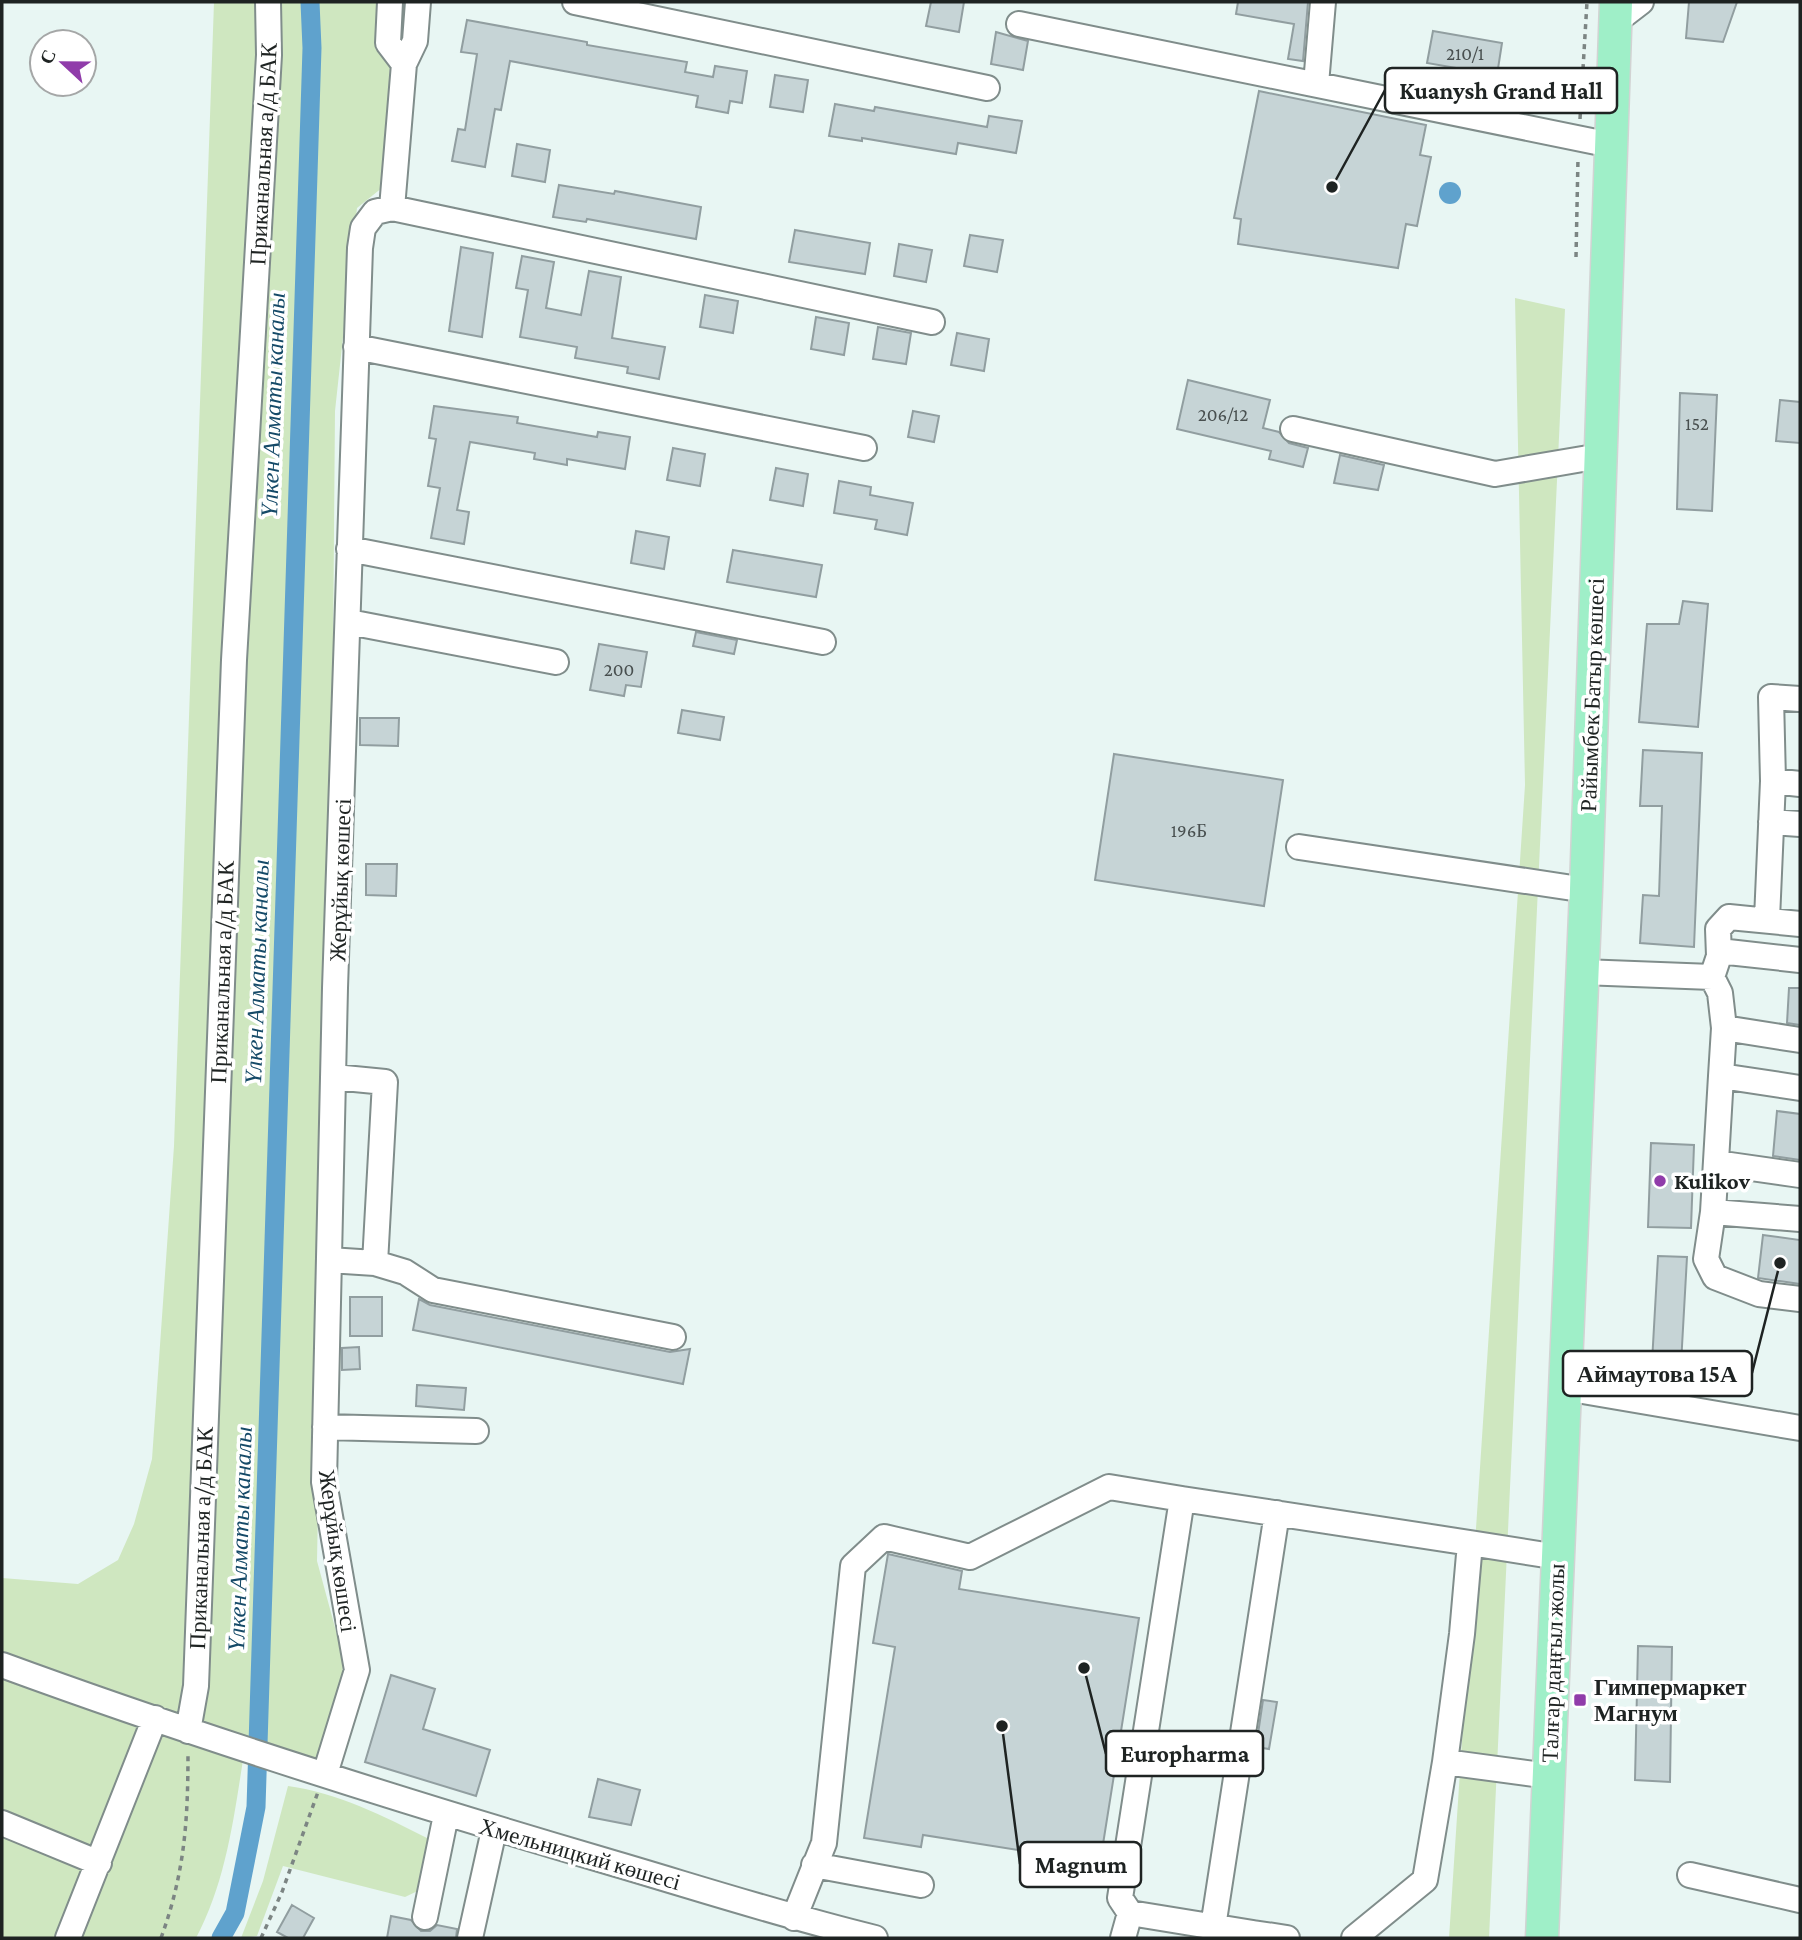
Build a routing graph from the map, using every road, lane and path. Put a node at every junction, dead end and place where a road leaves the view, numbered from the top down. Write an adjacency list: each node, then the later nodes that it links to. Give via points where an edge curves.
1 (268, 2): 58 (street, Приканальная а/д БАК, via 269,55 234,660 196,1686)
2 (390, 2): 9 (street, via 388,43)
3 (418, 2): 9 (street, via 415,41)
4 (575, 2): 11 (street)
5 (1323, 2): 10 (street)
6 (1641, 2): 7 (street)
7 (1616, 12): 12 (main road, Райымбек Батыр көшесі)
8 (1019, 24): 10 (street)
9 (404, 64): 13 (street)
10 (1316, 85): 12 (street)
11 (987, 88)
12 (1611, 145): 18 (main road, Райымбек Батыр көшесі)
13 (392, 208): 14 (street); 15 (street, Жерұйық көшесі, via 375,212 363,228)
14 (932, 322)
15 (356, 347): 17 (street); 19 (street, Жерұйық көшесі)
16 (1293, 429): 18 (street, via 1495,474)
17 (864, 448)
18 (1600, 456): 29 (main road, Райымбек Батыр көшесі)
19 (349, 549): 20 (street, Жерұйық көшесі); 21 (street)
20 (349, 622): 22 (street); 38 (street, Жерұйық көшесі)
21 (823, 642)
22 (556, 662)
23 (1800, 695): 24 (street, via 1771,697)
24 (1773, 781): 25 (street); 26 (street)
25 (1800, 784)
26 (1771, 822): 27 (street); 30 (street)
27 (1800, 824)
28 (1299, 847): 29 (street)
29 (1586, 890): 34 (main road, Райымбек Батыр көшесі)
30 (1768, 919): 31 (street); 33 (street, via 1729,916 1721,922)
31 (1800, 924)
32 (1800, 960): 33 (street, via 1740,953)
33 (1716, 967): 34 (street); 35 (street)
34 (1582, 972): 48 (main road, Райымбек Батыр көшесі)
35 (1724, 1028): 36 (street); 37 (street)
36 (1800, 1040)
37 (1721, 1076): 39 (street); 40 (street)
38 (334, 1077): 44 (street, Жерұйық көшесі); 45 (street, via 385,1082)
39 (1800, 1088)
40 (1716, 1163): 41 (street); 42 (street)
41 (1800, 1175)
42 (1713, 1212): 43 (street); 46 (street, via 1706,1259 1715,1277 1759,1294)
43 (1800, 1219)
44 (329, 1260): 45 (street); 49 (street, Жерұйық көшесі)
45 (374, 1263): 47 (street, via 405,1272 433,1290)
46 (1800, 1299)
47 (673, 1337)
48 (1565, 1388): 50 (street); 55 (main road, Талғар даңғыл жолы)
49 (325, 1427): 51 (street); 60 (street, Жерұйық көшесі, via 324,1482 357,1670)
50 (1800, 1428)
51 (476, 1431)
52 (1182, 1499): 53 (street); 66 (street, via 1109,1487 970,1557 884,1537 853,1566 824,1843); 70 (street, via 1120,1898)
53 (1277, 1513): 54 (street); 73 (street)
54 (1469, 1543): 55 (street); 59 (street)
55 (1558, 1557): 61 (main road, Талғар даңғыл жолы)
56 (2, 1665): 57 (street)
57 (155, 1718): 58 (street); 65 (street)
58 (188, 1731): 60 (street, Хмельницкий көшесі); 76 (path, via 188,1826 173,1907)
59 (1445, 1762): 61 (street); 82 (street, via 1426,1880)
60 (325, 1774): 62 (street, Хмельницкий көшесі); 77 (path)
61 (1549, 1776): 83 (main road, Талғар даңғыл жолы)
62 (446, 1815): 64 (street, Хмельницкий көшесі); 71 (street)
63 (2, 1823): 65 (street)
64 (494, 1830): 72 (street, Хмельницкий көшесі); 78 (street)
65 (99, 1863): 75 (street)
66 (814, 1864): 68 (street); 72 (street)
67 (1690, 1875): 69 (street)
68 (921, 1885)
69 (1800, 1900)
70 (1130, 1913): 73 (street); 80 (street)
71 (425, 1917)
72 (794, 1918): 79 (street, Хмельницкий көшесі)
73 (1213, 1927): 74 (street)
74 (1253, 1936): 81 (street)
75 (68, 1938)
76 (161, 1938)
77 (261, 1938)
78 (470, 1938)
79 (875, 1938)
80 (1123, 1938)
81 (1287, 1938)
82 (1354, 1938)
83 (1542, 1938)

